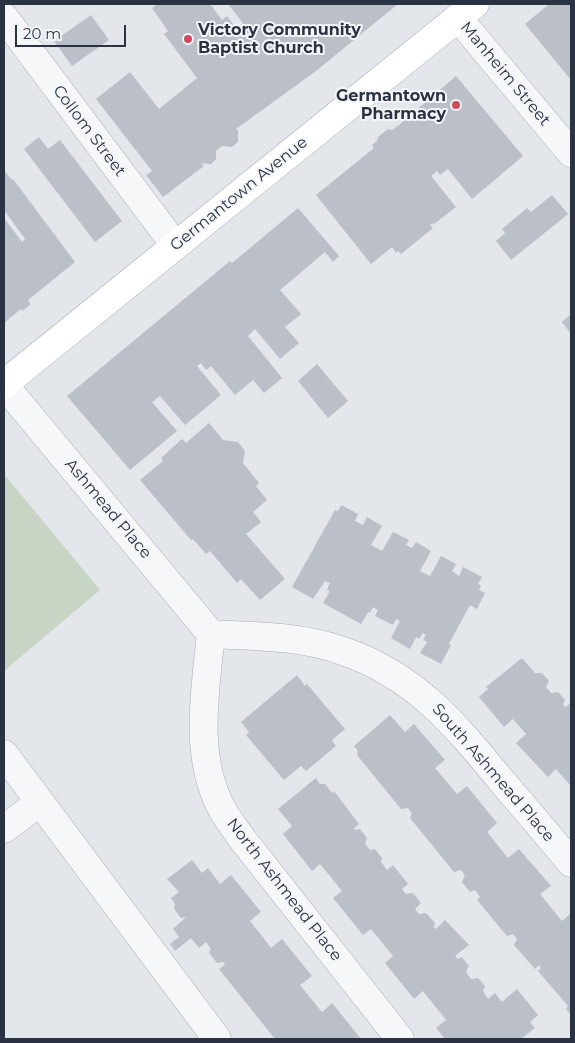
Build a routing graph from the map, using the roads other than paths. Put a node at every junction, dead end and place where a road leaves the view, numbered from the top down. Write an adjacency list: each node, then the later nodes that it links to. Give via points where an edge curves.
1 (466, 11): 3 (street, Manheim Street); 4 (main road, Germantown Avenue)
2 (4, 17): 4 (street, Collom Street)
3 (571, 153)
4 (175, 245): 5 (main road, Germantown Avenue)
5 (4, 384): 6 (street, Ashmead Place)
6 (211, 634): 10 (street, South Ashmead Place, via 308,641 344,651 410,685 461,731); 12 (street, North Ashmead Place, via 203,745 223,811)
7 (4, 754): 8 (street)
8 (40, 802): 9 (street); 11 (street)
9 (4, 829)
10 (571, 864)
11 (217, 1039)
12 (400, 1039)

